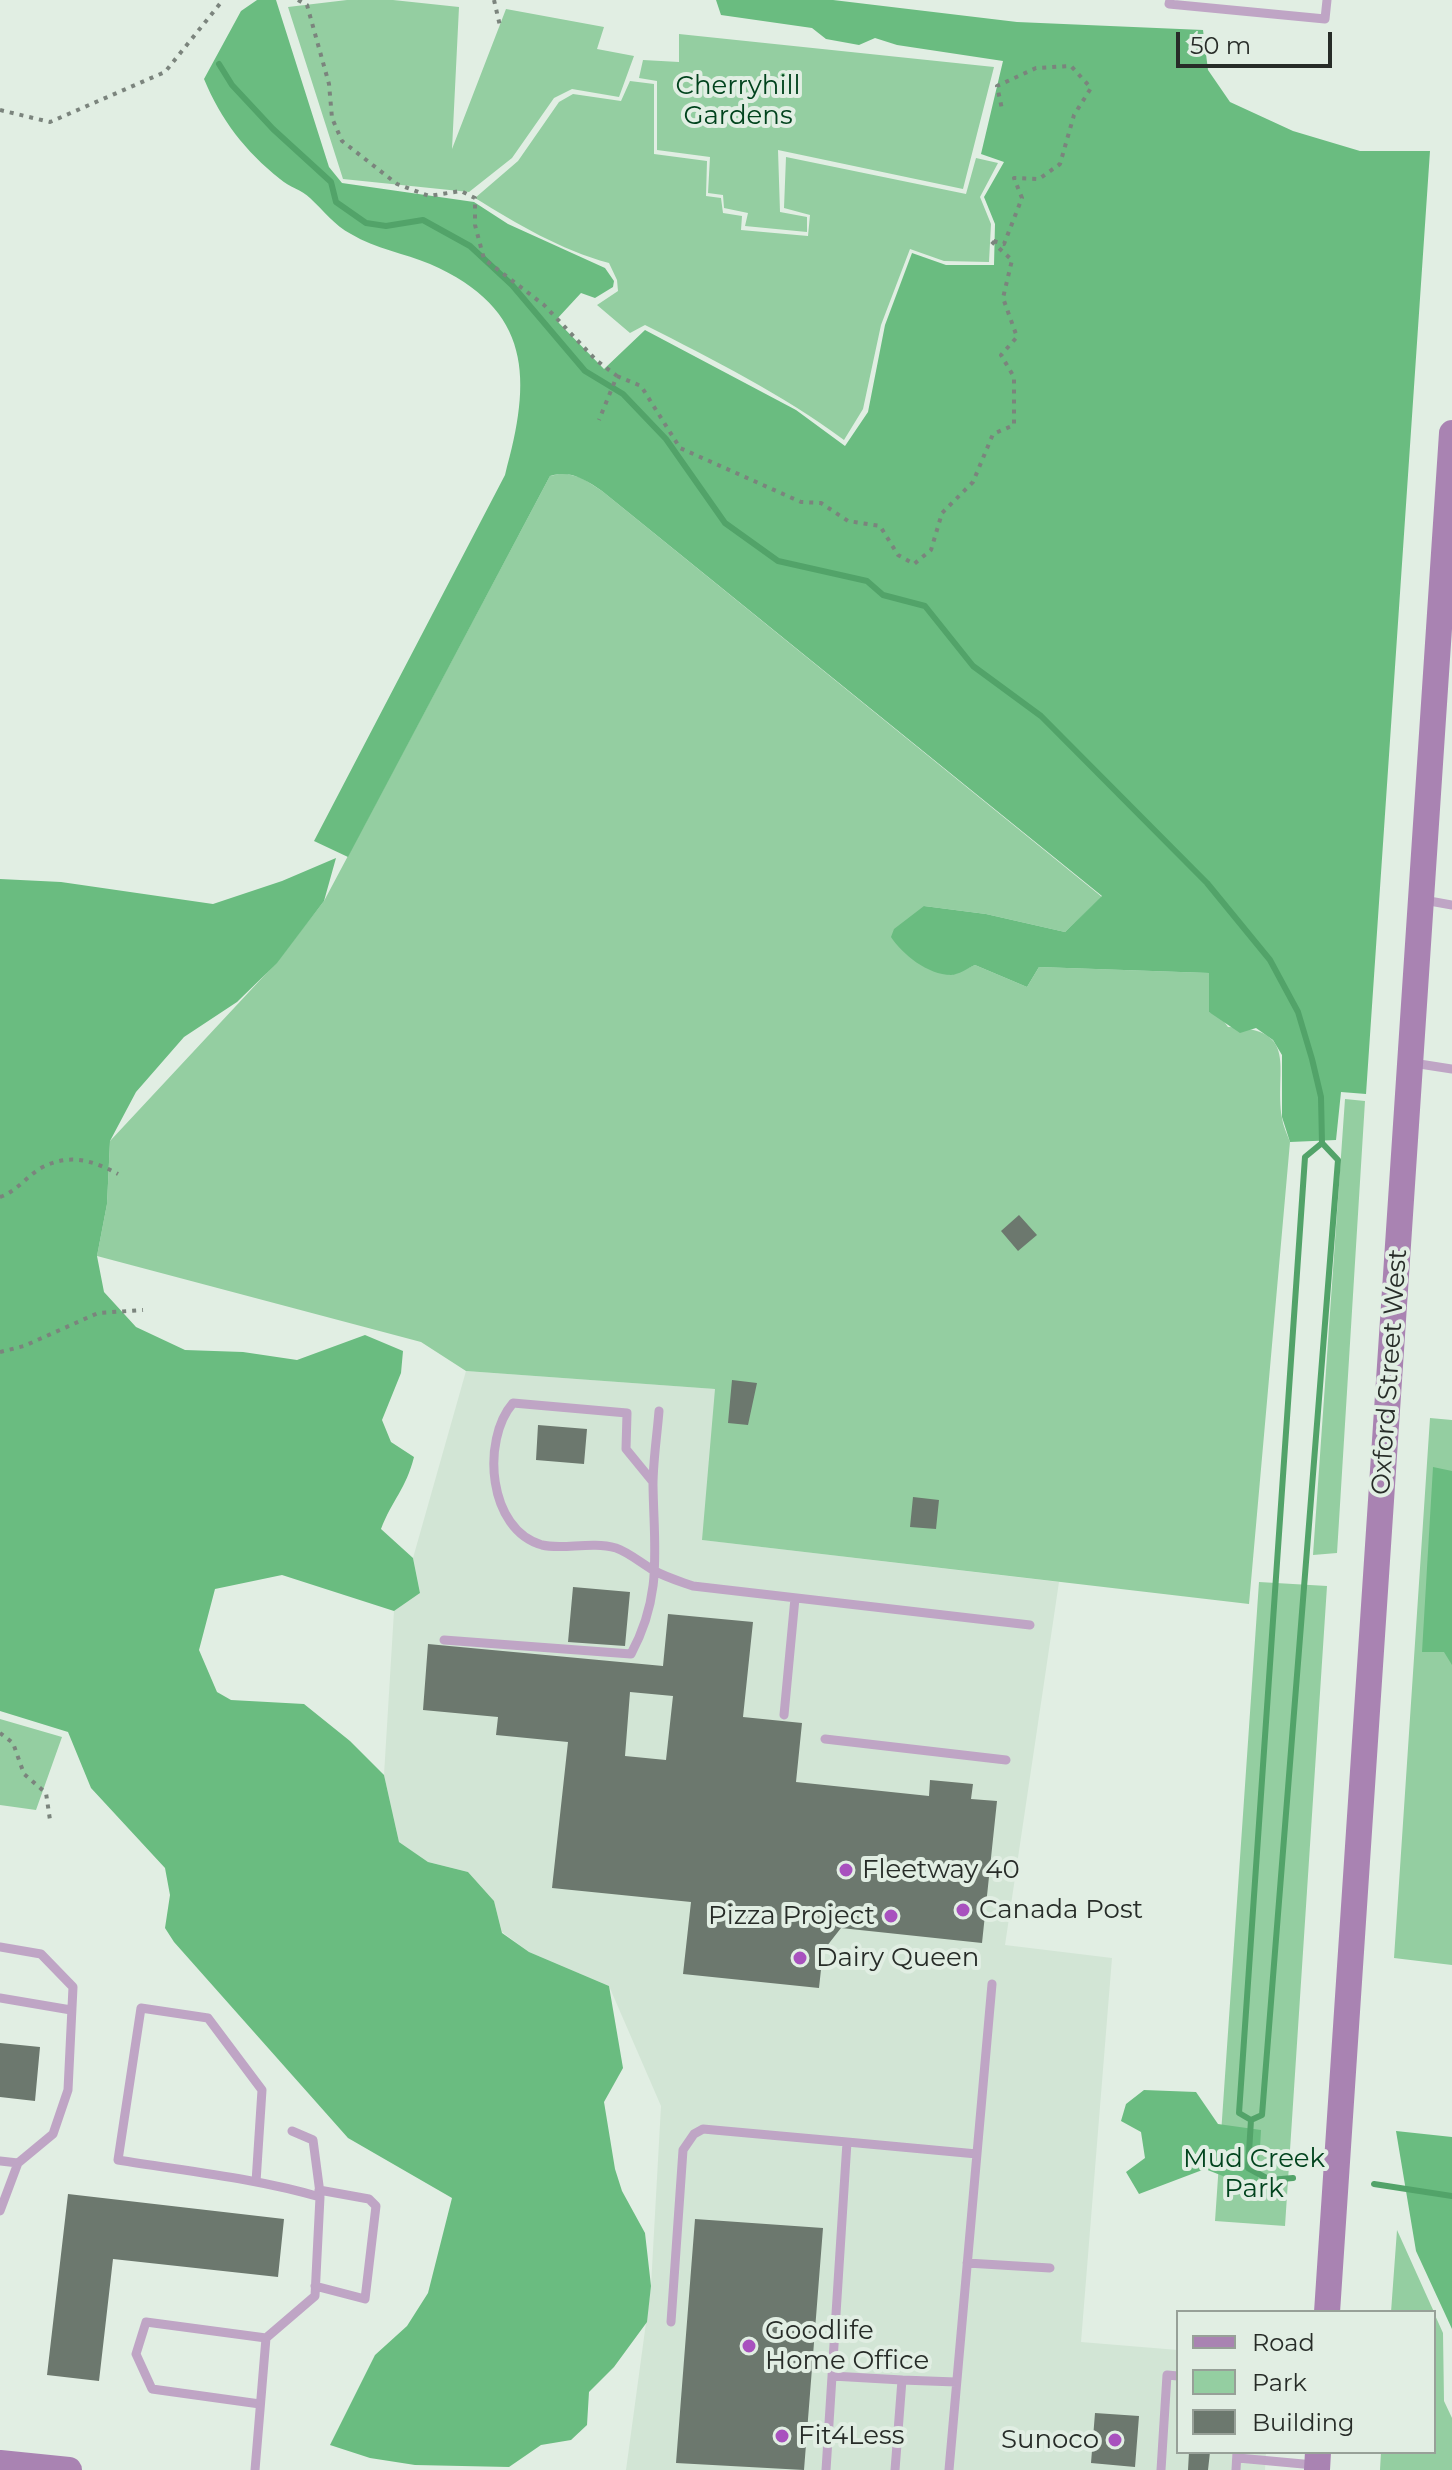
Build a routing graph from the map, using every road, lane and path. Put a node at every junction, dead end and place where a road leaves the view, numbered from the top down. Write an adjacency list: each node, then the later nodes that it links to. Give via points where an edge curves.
1 (223, 0): 8 (path, via 165,72 50,122)
2 (298, 0): 9 (path, via 307,5 342,141 397,184 429,196 461,191 475,198 484,259 544,305)
3 (494, 0): 6 (path)
4 (1170, 0): 5 (lane, via 1169,4 1325,19)
5 (1327, 0)
6 (500, 26)
7 (1002, 109): 9 (path, via 997,86 1036,68 1071,66 1091,88 1074,115 1060,164 1039,179 1014,178 1022,198 1004,244 990,240 1012,260 1003,298 1017,337 1001,355 1014,377 1014,425 993,434 973,482 942,513 931,550 914,564 898,555 880,526 848,521 821,503 801,502 680,448 641,386)
8 (0, 110)
9 (617, 376): 10 (path)
10 (599, 420)
11 (1452, 433): 12 (main road, Oxford Street West)
12 (1442, 743): 13 (main road, Oxford Street West)
13 (1421, 900): 14 (lane); 15 (main road, Oxford Street West)
14 (1452, 905)
15 (1410, 1062): 16 (lane); 47 (main road, Oxford Street West)
16 (1452, 1069)
17 (118, 1174): 18 (path, via 95,1161 72,1158 41,1168)
18 (0, 1197)
19 (143, 1310): 20 (path, via 98,1313)
20 (0, 1352)
21 (659, 1411): 22 (lane)
22 (653, 1482): 23 (lane); 23 (lane, via 626,1449 627,1413 513,1403 505,1411 493,1479 505,1520 541,1545 617,1548)
23 (657, 1572): 24 (lane, via 693,1586); 26 (lane, via 650,1614 631,1654)
24 (795, 1598): 25 (lane); 27 (lane)
25 (1030, 1625)
26 (444, 1640)
27 (784, 1715)
28 (0, 1733): 31 (path, via 13,1743 24,1774 46,1793)
29 (825, 1739): 30 (lane)
30 (1006, 1760)
31 (50, 1820)
32 (0, 1947): 35 (lane, via 41,1954 73,1987)
33 (992, 1984): 38 (lane)
34 (0, 1998): 35 (lane)
35 (71, 2010): 40 (lane, via 68,2090 53,2134)
36 (292, 2131): 42 (lane, via 313,2140)
37 (847, 2142): 38 (lane); 48 (lane, via 703,2129 694,2134 683,2150); 50 (lane)
38 (977, 2154): 44 (lane)
39 (0, 2161): 40 (lane)
40 (18, 2163): 43 (lane)
41 (256, 2182): 41 (lane, via 118,2160 141,2008 208,2018 262,2090); 42 (lane)
42 (320, 2194): 46 (lane); 46 (lane, via 369,2199 376,2206 365,2299)
43 (0, 2211)
44 (967, 2263): 45 (lane); 53 (lane)
45 (1050, 2268)
46 (315, 2286): 49 (lane, via 315,2296)
47 (1327, 2310)
48 (671, 2322)
49 (266, 2338): 54 (lane); 54 (lane, via 146,2322 136,2354 152,2389)
50 (832, 2376): 52 (lane); 60 (lane)
51 (1176, 2376): 63 (lane, via 1167,2375)
52 (902, 2380): 53 (lane); 61 (lane)
53 (956, 2382): 62 (lane)
54 (260, 2404): 59 (lane)
55 (1238, 2455): 56 (lane); 64 (lane)
56 (1317, 2462)
57 (0, 2463): 58 (main road)
58 (69, 2470)
59 (255, 2470)
60 (826, 2470)
61 (895, 2470)
62 (949, 2470)
63 (1161, 2470)
64 (1236, 2470)

